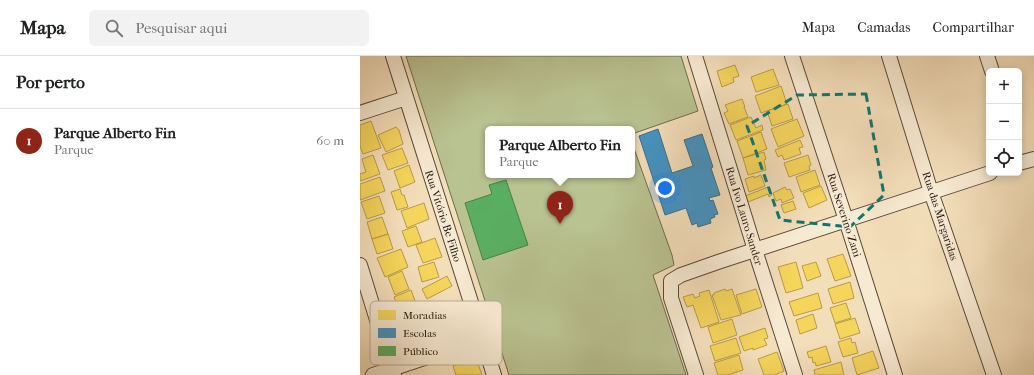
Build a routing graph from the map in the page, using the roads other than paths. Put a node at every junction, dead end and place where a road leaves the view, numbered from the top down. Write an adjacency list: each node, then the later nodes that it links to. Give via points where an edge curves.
1 (393, 56): 7 (street, Rua Vitório Be Filho)
2 (695, 56): 12 (street, Rua Ivo Lauro Sander)
3 (792, 56): 11 (street, Rua Severino Zani)
4 (889, 56): 10 (street, Rua das Margaridas)
5 (987, 56): 6 (street)
6 (991, 68)
7 (406, 98): 8 (street); 15 (street, Rua Vitório Be Filho)
8 (360, 113)
9 (986, 174): 10 (street)
10 (931, 192): 11 (street); 24 (street, Rua das Margaridas)
11 (846, 220): 12 (street); 23 (street, Rua Severino Zani)
12 (755, 250): 21 (street, via 681,275 671,281 671,298); 22 (street, Rua Ivo Lauro Sander)
13 (360, 265): 14 (street)
14 (371, 301)
15 (470, 301)
16 (412, 365): 18 (street)
17 (491, 365): 20 (street, Rua Vitório Be Filho)
18 (393, 372): 19 (street)
19 (373, 375)
20 (494, 375)
21 (696, 375)
22 (795, 375)
23 (895, 375)
24 (994, 375)

